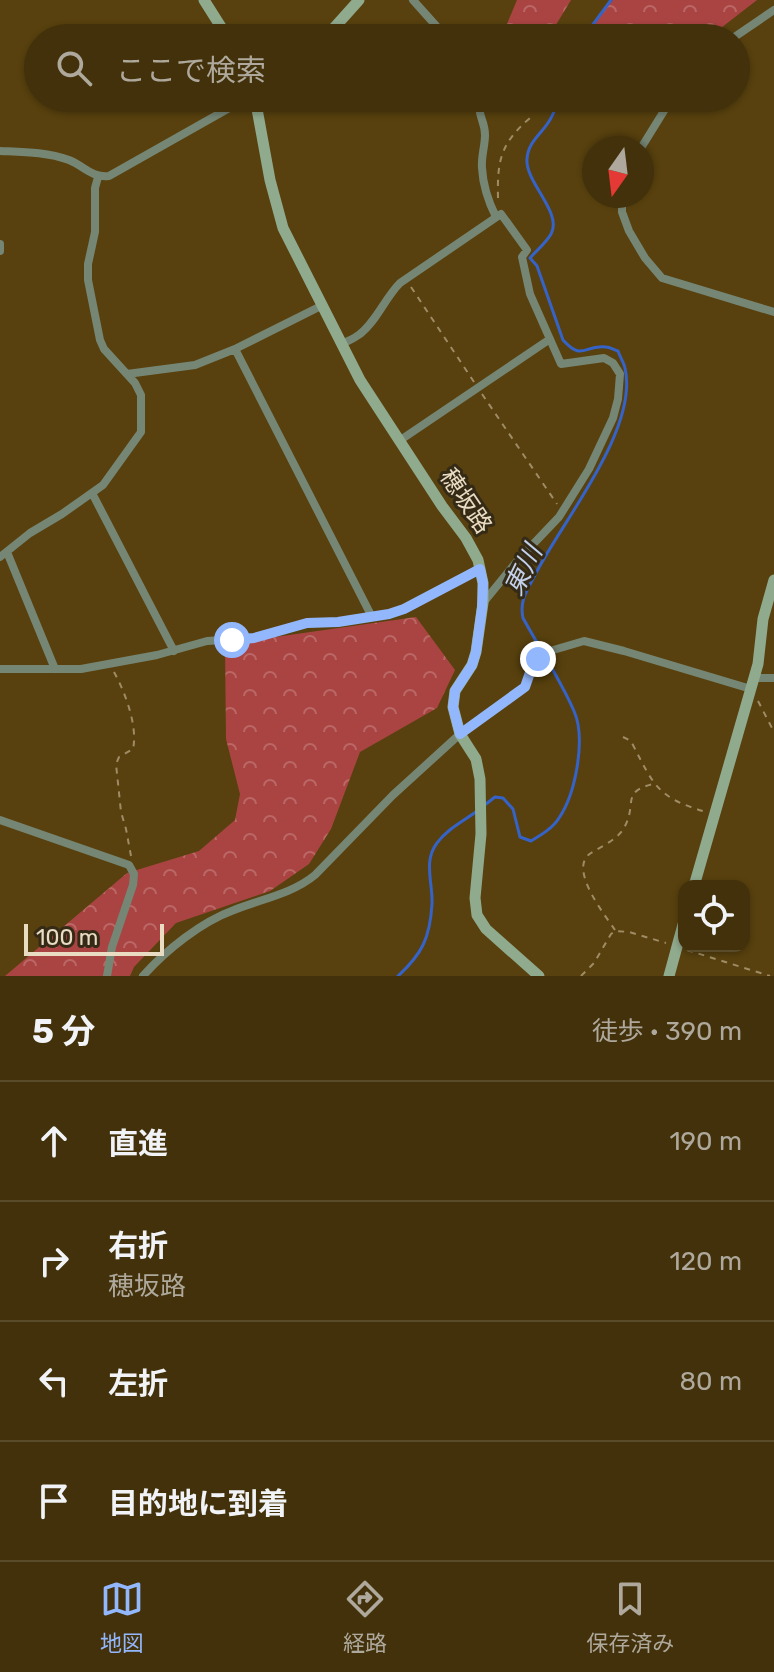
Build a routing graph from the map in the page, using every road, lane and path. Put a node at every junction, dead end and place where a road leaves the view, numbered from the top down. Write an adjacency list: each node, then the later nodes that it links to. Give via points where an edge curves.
1 (204, 0): 5 (main road)
2 (359, 0): 6 (main road)
3 (413, 0): 7 (street)
4 (774, 10): 8 (street)
5 (219, 24)
6 (338, 24)
7 (434, 24)
8 (750, 26)
9 (222, 112): 16 (street, via 109,176)
10 (258, 112): 22 (main road, 穂坂路, via 283,228)
11 (479, 112): 18 (street, via 485,132 486,196)
12 (663, 112): 14 (street)
13 (530, 118): 18 (path, via 502,153)
14 (648, 136)
15 (0, 151): 16 (street, via 50,155)
16 (98, 177): 27 (street, via 88,280 100,340)
17 (622, 208): 23 (street, via 629,231 662,278)
18 (498, 215): 21 (street); 24 (street, via 527,250 522,257 530,294)
19 (0, 244): 20 (street)
20 (0, 251)
21 (406, 279): 25 (street, via 359,335); 28 (path)
22 (323, 305): 25 (main road, 穂坂路); 26 (street)
23 (774, 312)
24 (550, 339): 28 (street); 31 (street, via 561,364 604,358 620,374 607,433)
25 (342, 344): 29 (main road, 穂坂路)
26 (235, 349): 27 (street, via 195,365); 36 (street)
27 (127, 374): 30 (street, via 141,395 141,432)
28 (478, 388): 29 (street); 31 (path)
29 (399, 441): 33 (main road, 穂坂路, via 466,538)
30 (92, 493): 32 (street); 37 (street)
31 (562, 512): 35 (street)
32 (4, 554): 40 (street)
33 (480, 569): 35 (main road, 穂坂路); 36 (street, via 404,609)
34 (774, 580): 42 (main road)
35 (483, 603): 44 (main road, 穂坂路, via 472,665 455,691)
36 (372, 617): 37 (street, via 307,623)
37 (174, 651): 38 (street)
38 (109, 664): 40 (street); 49 (path, via 134,733 133,749 116,764)
39 (0, 669): 40 (street)
40 (55, 669)
41 (774, 678): 42 (street)
42 (751, 687): 43 (path); 44 (street, via 584,641 538,659 525,687); 47 (main road)
43 (774, 732)
44 (460, 734): 54 (street, via 315,875 214,918); 55 (main road, 穂坂路, via 476,759 480,779 477,915)
45 (623, 737): 46 (path, via 631,741)
46 (653, 784): 47 (path, via 676,801); 51 (path, via 633,793 623,830 584,860 587,888)
47 (715, 814): 50 (main road)
48 (0, 820): 49 (street)
49 (129, 865): 53 (street, via 133,885)
50 (696, 880)
51 (616, 931)
52 (678, 943): 56 (main road)
53 (107, 976)
54 (143, 976)
55 (539, 976)
56 (669, 976)

